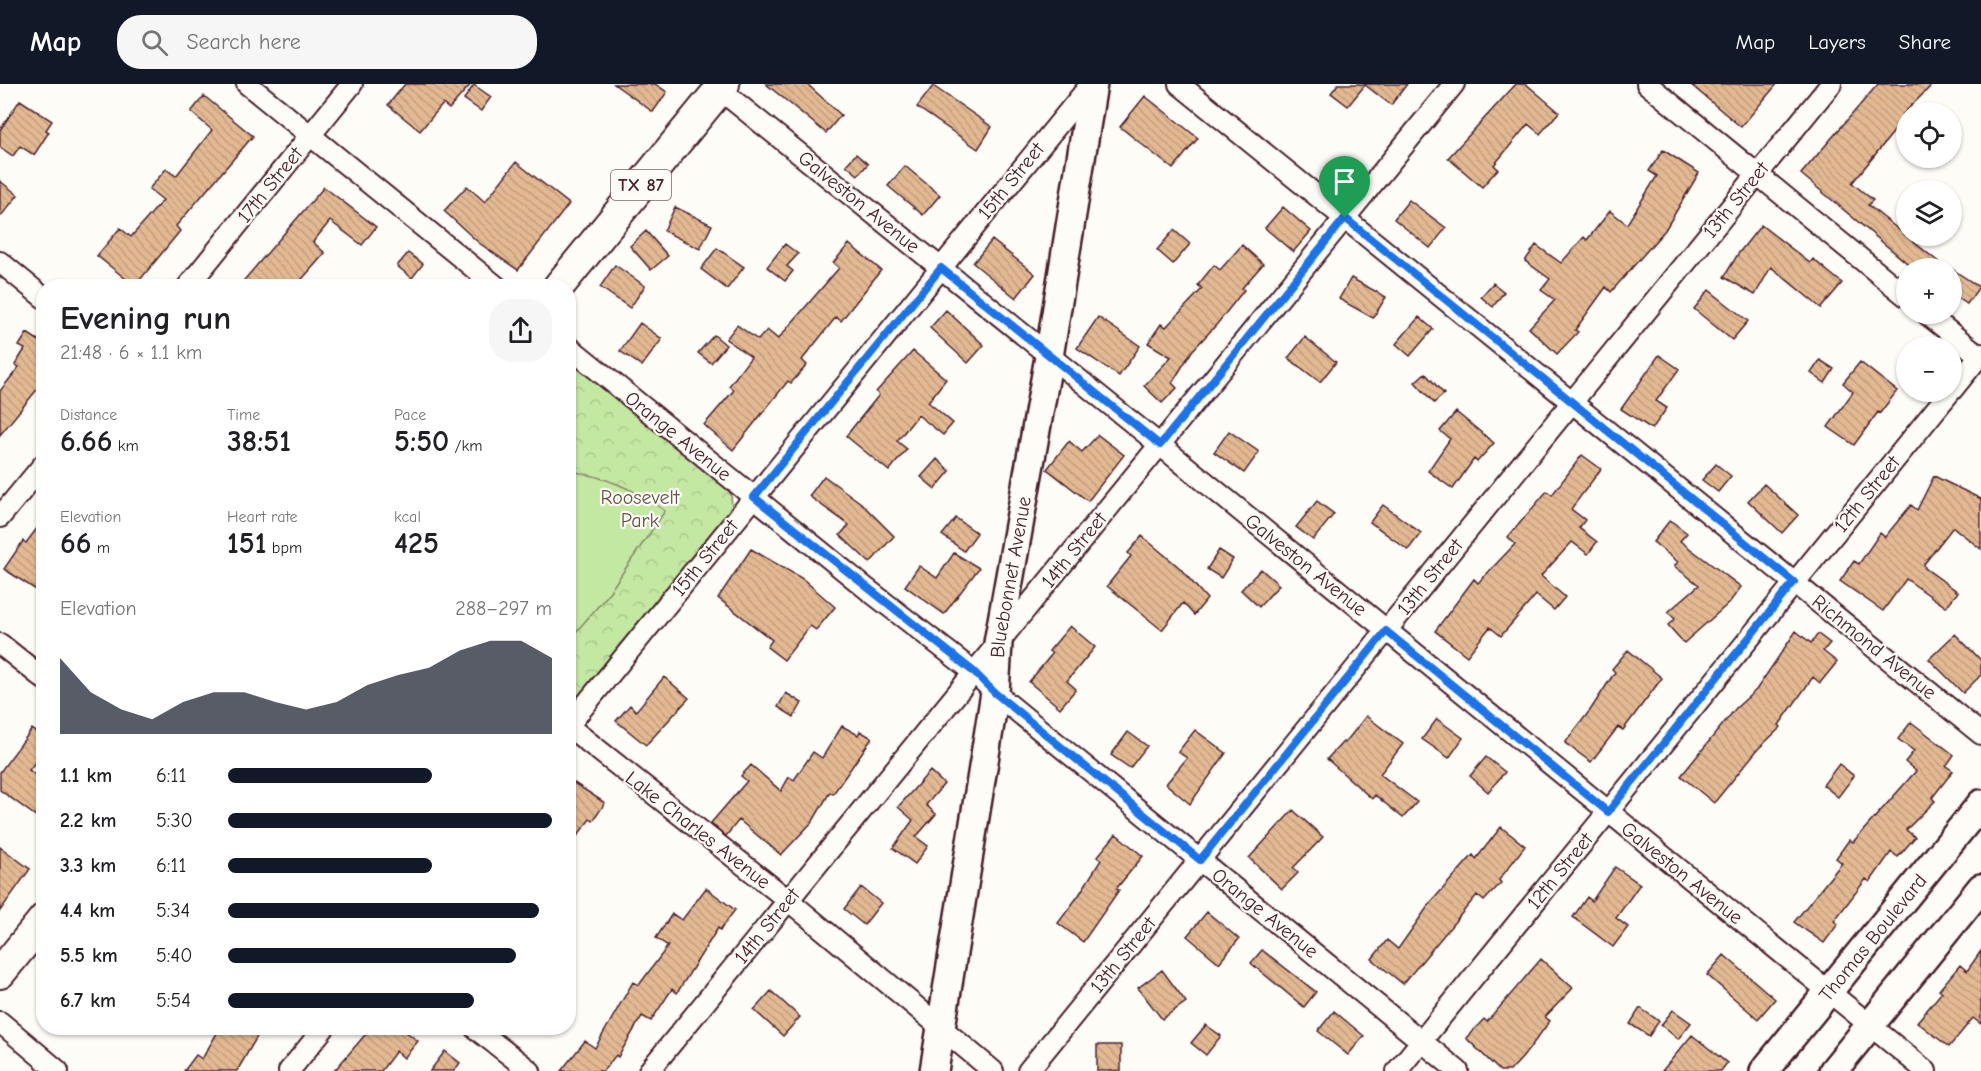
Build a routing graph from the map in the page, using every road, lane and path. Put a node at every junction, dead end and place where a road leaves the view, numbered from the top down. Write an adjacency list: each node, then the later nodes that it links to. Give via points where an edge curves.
1 (247, 84): 9 (street)
2 (352, 84): 9 (street, 17th Street)
3 (1092, 84): 13 (street, 15th Street); 22 (street, Bluebonnet Avenue)
4 (1179, 84): 11 (street, Richmond Avenue)
5 (1454, 84): 11 (street, 14th Street)
6 (1647, 84): 10 (street)
7 (1831, 84): 10 (street, 13th Street)
8 (719, 86): 13 (street, Galveston Avenue); 16 (main road, TX 87)
9 (310, 136): 14 (street, 17th Street); 15 (street)
10 (1757, 175): 17 (street); 25 (street, 13th Street)
11 (1345, 218): 25 (street, Richmond Avenue); 26 (street, 14th Street)
12 (0, 262): 18 (street)
13 (941, 268): 22 (street, Galveston Avenue); 28 (street, 15th Street)
14 (194, 279)
15 (487, 279)
16 (565, 279)
17 (1896, 288)
18 (36, 291)
19 (1941, 324): 21 (street)
20 (576, 352): 28 (street, Orange Avenue)
21 (1980, 355): 23 (street, 12th Street)
22 (1049, 357): 26 (street, Galveston Avenue); 32 (street, Bluebonnet Avenue)
23 (1962, 377)
24 (1942, 402): 30 (street, 12th Street)
25 (1572, 403): 30 (street, Richmond Avenue); 31 (street, 13th Street)
26 (1160, 445): 31 (street, Galveston Avenue); 32 (street, 14th Street)
27 (36, 474): 29 (street)
28 (754, 497): 34 (street, Orange Avenue); 37 (street, 15th Street)
29 (0, 517)
30 (1794, 582): 39 (street, Richmond Avenue); 41 (street, 12th Street)
31 (1386, 631): 41 (street, Galveston Avenue); 42 (street, 13th Street)
32 (998, 643): 34 (street, 14th Street); 36 (street, Bluebonnet Avenue)
33 (0, 644): 35 (street)
34 (974, 672): 36 (street, Orange Avenue); 44 (street, 14th Street)
35 (36, 673)
36 (995, 693): 42 (street, Orange Avenue); 50 (street, Bluebonnet Avenue)
37 (576, 716)
38 (576, 732): 44 (street, Lake Charles Avenue)
39 (1981, 734)
40 (1981, 804): 47 (street, Thomas Boulevard)
41 (1608, 812): 47 (street, Galveston Avenue); 53 (street, 12th Street)
42 (1200, 860): 53 (street, Orange Avenue); 60 (street, 13th Street)
43 (1981, 888): 49 (street)
44 (788, 900): 50 (street, Lake Charles Avenue); 57 (street, 14th Street)
45 (36, 929): 46 (main road)
46 (0, 973)
47 (1828, 992): 49 (street, Galveston Avenue); 63 (street, Thomas Boulevard)
48 (0, 1022): 54 (street)
49 (1870, 1025): 64 (street); 65 (street, Galveston Avenue)
50 (941, 1028): 58 (street, Bluebonnet Avenue); 59 (street, Lake Charles Avenue)
51 (318, 1035): 55 (street)
52 (484, 1035): 56 (street)
53 (1422, 1041): 61 (street, 12th Street); 62 (street, Orange Avenue)
54 (58, 1071)
55 (289, 1071)
56 (530, 1071)
57 (649, 1071)
58 (934, 1071)
59 (993, 1071)
60 (1028, 1071)
61 (1397, 1071)
62 (1458, 1071)
63 (1764, 1071)
64 (1833, 1071)
65 (1926, 1071)

